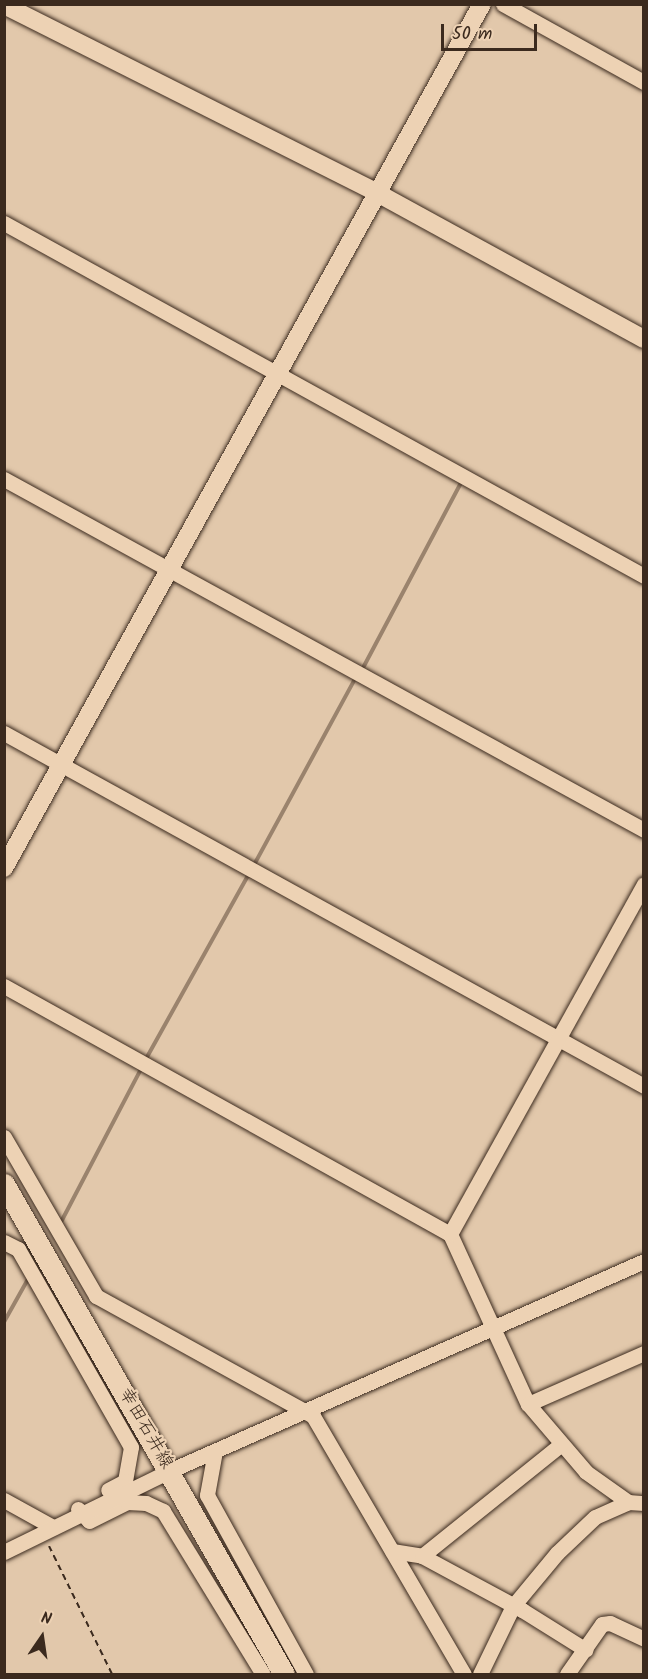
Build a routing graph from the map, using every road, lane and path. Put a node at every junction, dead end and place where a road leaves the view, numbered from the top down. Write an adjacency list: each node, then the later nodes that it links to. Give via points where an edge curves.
1 (482, 4): 5 (street)
2 (503, 4): 4 (street)
3 (4, 5): 5 (street)
4 (644, 82)
5 (379, 194): 7 (street); 8 (street)
6 (4, 223): 8 (street)
7 (644, 339)
8 (278, 373): 10 (street); 11 (street)
9 (4, 478): 10 (street)
10 (171, 569): 13 (street); 14 (street)
11 (644, 576)
12 (4, 733): 13 (street)
13 (62, 765): 15 (street); 18 (street)
14 (644, 830)
15 (4, 868)
16 (644, 884): 18 (street)
17 (4, 986): 22 (street)
18 (558, 1038): 19 (street); 22 (street)
19 (644, 1086)
20 (4, 1137): 28 (street, via 96,1296)
21 (4, 1184): 31 (main road, 幸田石井線)
22 (450, 1234): 25 (street)
23 (4, 1242): 35 (street, via 18,1249 132,1450 125,1481 80,1504)
24 (644, 1261): 25 (street)
25 (493, 1328): 27 (street); 28 (street)
26 (644, 1353): 27 (street)
27 (528, 1404): 29 (street)
28 (304, 1411): 30 (street); 37 (street, via 313,1416)
29 (560, 1445): 33 (street, via 586,1472); 39 (street)
30 (215, 1451): 31 (street); 46 (street, via 207,1495)
31 (169, 1471): 35 (street); 45 (main road, 幸田石井線)
32 (4, 1500): 36 (street)
33 (628, 1502): 34 (street); 40 (street, via 583,1526)
34 (644, 1503)
35 (80, 1514): 36 (street); 44 (street, via 91,1521 133,1501 163,1511)
36 (48, 1530): 38 (street); 43 (path)
37 (392, 1551): 39 (street); 47 (street)
38 (4, 1552)
39 (422, 1556): 40 (street)
40 (513, 1606): 42 (street); 48 (street)
41 (644, 1639): 42 (street, via 610,1623 602,1624)
42 (586, 1650): 49 (street)
43 (112, 1674)
44 (263, 1674)
45 (284, 1674)
46 (306, 1674)
47 (464, 1674)
48 (480, 1674)
49 (567, 1674)

